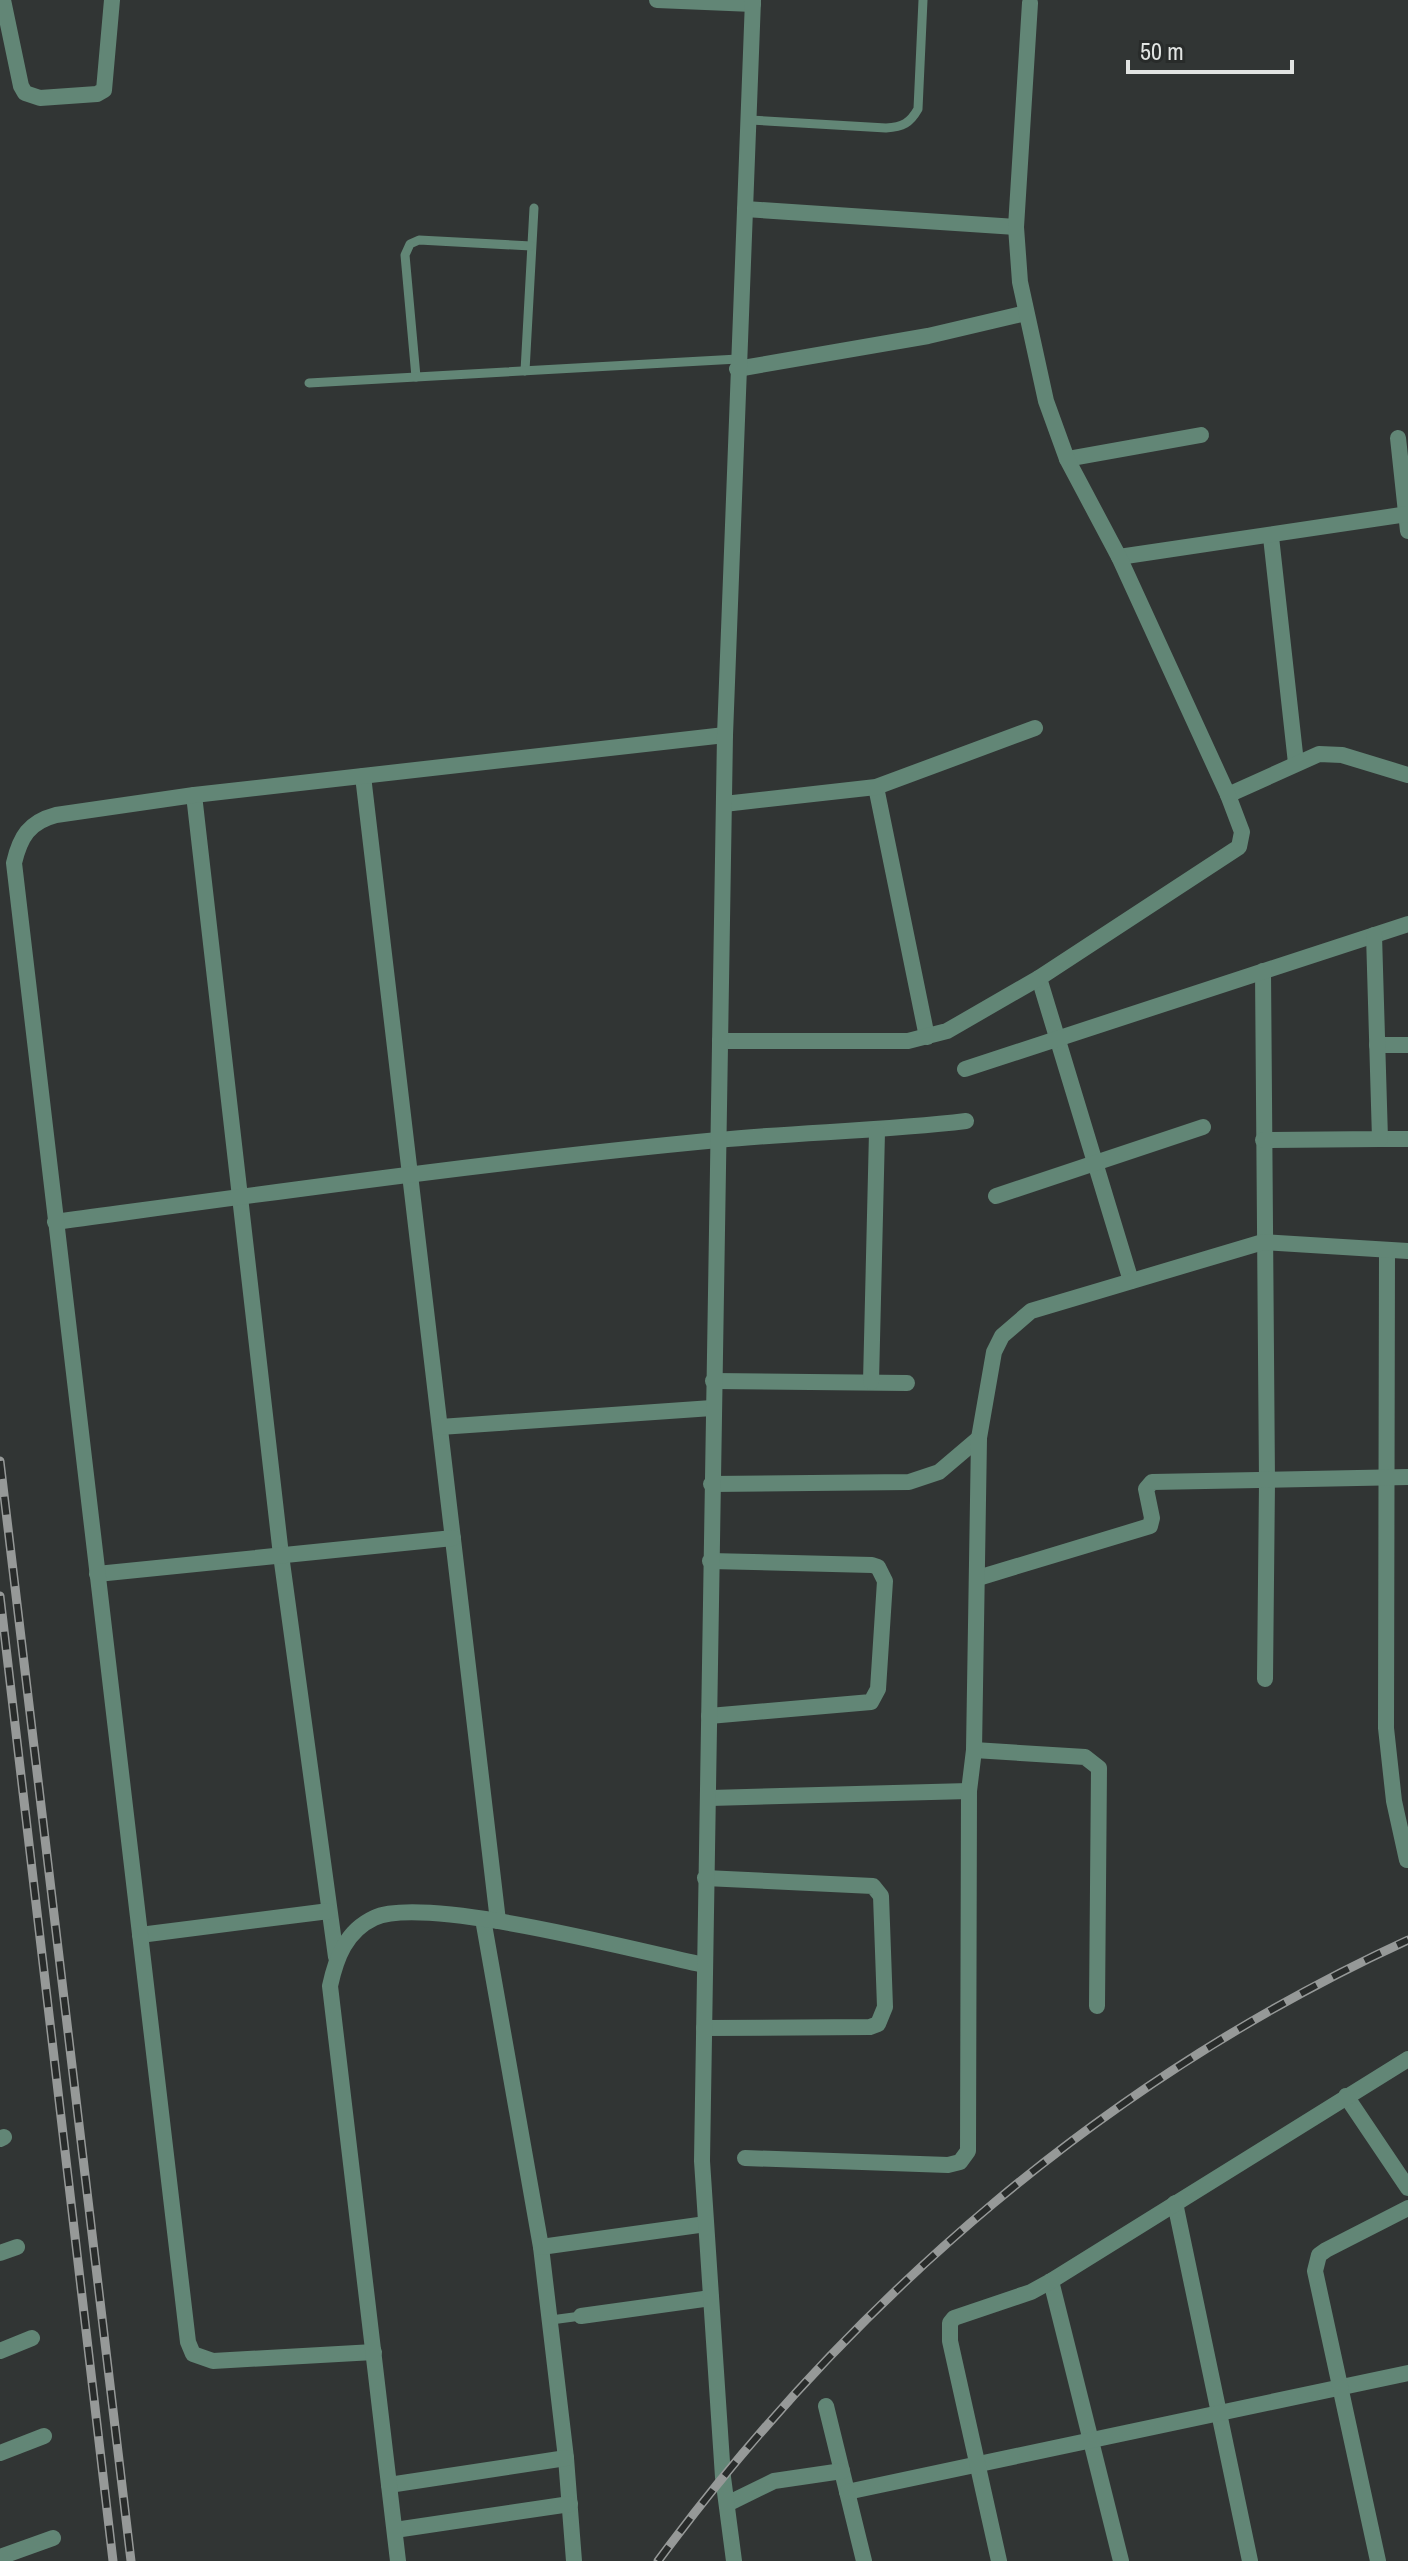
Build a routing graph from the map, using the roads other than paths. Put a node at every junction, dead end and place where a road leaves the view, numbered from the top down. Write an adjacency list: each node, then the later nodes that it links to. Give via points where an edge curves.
1 (3, 0): 2 (street, via 21,86 40,98 104,90)
2 (112, 0)
3 (657, 0): 5 (street)
4 (923, 0): 7 (lane, via 918,109 911,121 886,128)
5 (753, 2): 7 (street)
6 (1030, 3): 10 (street)
7 (750, 120): 9 (street)
8 (534, 208): 11 (lane)
9 (745, 209): 10 (street); 13 (street)
10 (1016, 227): 12 (street)
11 (531, 246): 14 (lane); 15 (lane, via 419,240 410,244 405,255)
12 (1026, 313): 13 (street, via 928,336); 19 (street, via 1054,429)
13 (737, 364): 14 (lane); 24 (street)
14 (525, 371): 15 (lane)
15 (416, 377): 16 (lane)
16 (309, 383)
17 (1201, 435): 19 (street)
18 (1398, 438): 20 (street)
19 (1067, 459): 22 (street)
20 (1407, 520): 21 (street)
21 (1271, 537): 22 (street); 25 (street)
22 (1119, 557): 30 (street)
23 (1035, 728): 28 (street)
24 (725, 735): 27 (street); 31 (street)
25 (1296, 763): 26 (street, via 1319,754 1342,755); 30 (street)
26 (1408, 775)
27 (363, 776): 29 (street); 50 (street)
28 (876, 787): 31 (street); 36 (street)
29 (194, 795): 52 (street); 53 (street, via 37,820 18,845 14,863)
30 (1228, 795): 35 (street, via 1242,832 1239,847)
31 (724, 804): 38 (street)
32 (1408, 924): 33 (street)
33 (1374, 935): 34 (street); 39 (street)
34 (1263, 971): 37 (street); 48 (street)
35 (1039, 978): 36 (street, via 966,1021); 37 (street)
36 (927, 1037): 38 (street, via 896,1042)
37 (1060, 1037): 41 (street); 49 (street)
38 (720, 1041): 45 (street)
39 (1377, 1045): 40 (street); 46 (street)
40 (1408, 1045)
41 (965, 1069)
42 (966, 1121): 44 (street)
43 (1203, 1127): 49 (street)
44 (877, 1132): 45 (street); 59 (street)
45 (721, 1139): 50 (street); 58 (street)
46 (1380, 1139): 47 (street); 48 (street)
47 (1408, 1139)
48 (1263, 1140): 54 (street)
49 (1096, 1164): 51 (street); 57 (street)
50 (410, 1174): 52 (street); 62 (street)
51 (996, 1196)
52 (240, 1197): 53 (street); 69 (street)
53 (55, 1222): 71 (street)
54 (1263, 1242): 55 (street); 57 (street); 66 (street)
55 (1387, 1251): 56 (street); 64 (street)
56 (1408, 1251)
57 (1131, 1281): 63 (street, via 1031,1311 1002,1336 994,1352)
58 (713, 1381): 59 (street); 61 (street)
59 (871, 1382): 60 (street)
60 (907, 1383)
61 (712, 1408): 62 (street); 67 (street)
62 (440, 1427): 68 (street)
63 (979, 1438): 67 (street, via 939,1472 909,1482); 72 (street)
64 (1386, 1477): 65 (street); 66 (street); 78 (street, via 1386,1728 1391,1786)
65 (1408, 1477)
66 (1267, 1482): 72 (street, via 1152,1482 1146,1489 1150,1526); 73 (street)
67 (711, 1484): 70 (street)
68 (453, 1538): 69 (street); 81 (street)
69 (281, 1555): 71 (street); 80 (street)
70 (710, 1561): 74 (street); 74 (street, via 872,1565 885,1581 878,1689 871,1702)
71 (97, 1574): 82 (street)
72 (978, 1578): 75 (street)
73 (1265, 1679)
74 (709, 1716): 77 (street)
75 (974, 1750): 76 (street); 85 (street, via 1085,1757 1099,1768)
76 (969, 1791): 77 (street); 89 (street, via 968,2151 960,2162 948,2165)
77 (710, 1798): 79 (street)
78 (1407, 1860)
79 (705, 1878): 84 (street); 86 (street, via 873,1886 881,1896 885,2007 878,2024 870,2027)
80 (329, 1911): 82 (street); 83 (street)
81 (491, 1920): 83 (street, via 378,1916 359,1926); 84 (street); 95 (street)
82 (140, 1935): 103 (street, via 193,2354 213,2361)
83 (336, 1957): 103 (street, via 330,1986)
84 (704, 1965): 86 (street)
85 (1097, 2006)
86 (704, 2028): 93 (street)
87 (1408, 2059): 88 (street)
88 (1346, 2096): 90 (street); 91 (street)
89 (745, 2158)
90 (1408, 2188)
91 (1175, 2203): 97 (street); 107 (street)
92 (1408, 2208): 105 (street, via 1326,2250 1316,2262)
93 (706, 2224): 95 (street); 98 (street)
94 (17, 2247): 96 (street)
95 (541, 2247): 100 (street)
96 (0, 2253)
97 (1051, 2281): 109 (street); 112 (street, via 961,2314 950,2323)
98 (711, 2298): 99 (street); 117 (street)
99 (581, 2316): 100 (lane)
100 (551, 2320): 111 (street)
101 (32, 2338): 102 (street)
102 (0, 2351)
103 (374, 2352): 114 (street)
104 (1408, 2373): 105 (street)
105 (1339, 2388): 107 (street); 128 (street)
106 (826, 2406): 113 (street)
107 (1218, 2410): 109 (street); 127 (street)
108 (44, 2436): 110 (street)
109 (1090, 2438): 112 (street); 126 (street)
110 (0, 2453)
111 (566, 2458): 114 (street); 116 (street)
112 (975, 2463): 115 (street); 125 (street)
113 (842, 2471): 115 (street); 117 (street, via 774,2481)
114 (389, 2485): 118 (street)
115 (847, 2492): 124 (street)
116 (570, 2504): 118 (street); 122 (street)
117 (727, 2504): 123 (street)
118 (395, 2530): 121 (street)
119 (53, 2538): 120 (street)
120 (0, 2557)
121 (398, 2561)
122 (574, 2561)
123 (734, 2561)
124 (864, 2561)
125 (999, 2561)
126 (1121, 2561)
127 (1250, 2561)
128 (1378, 2561)

